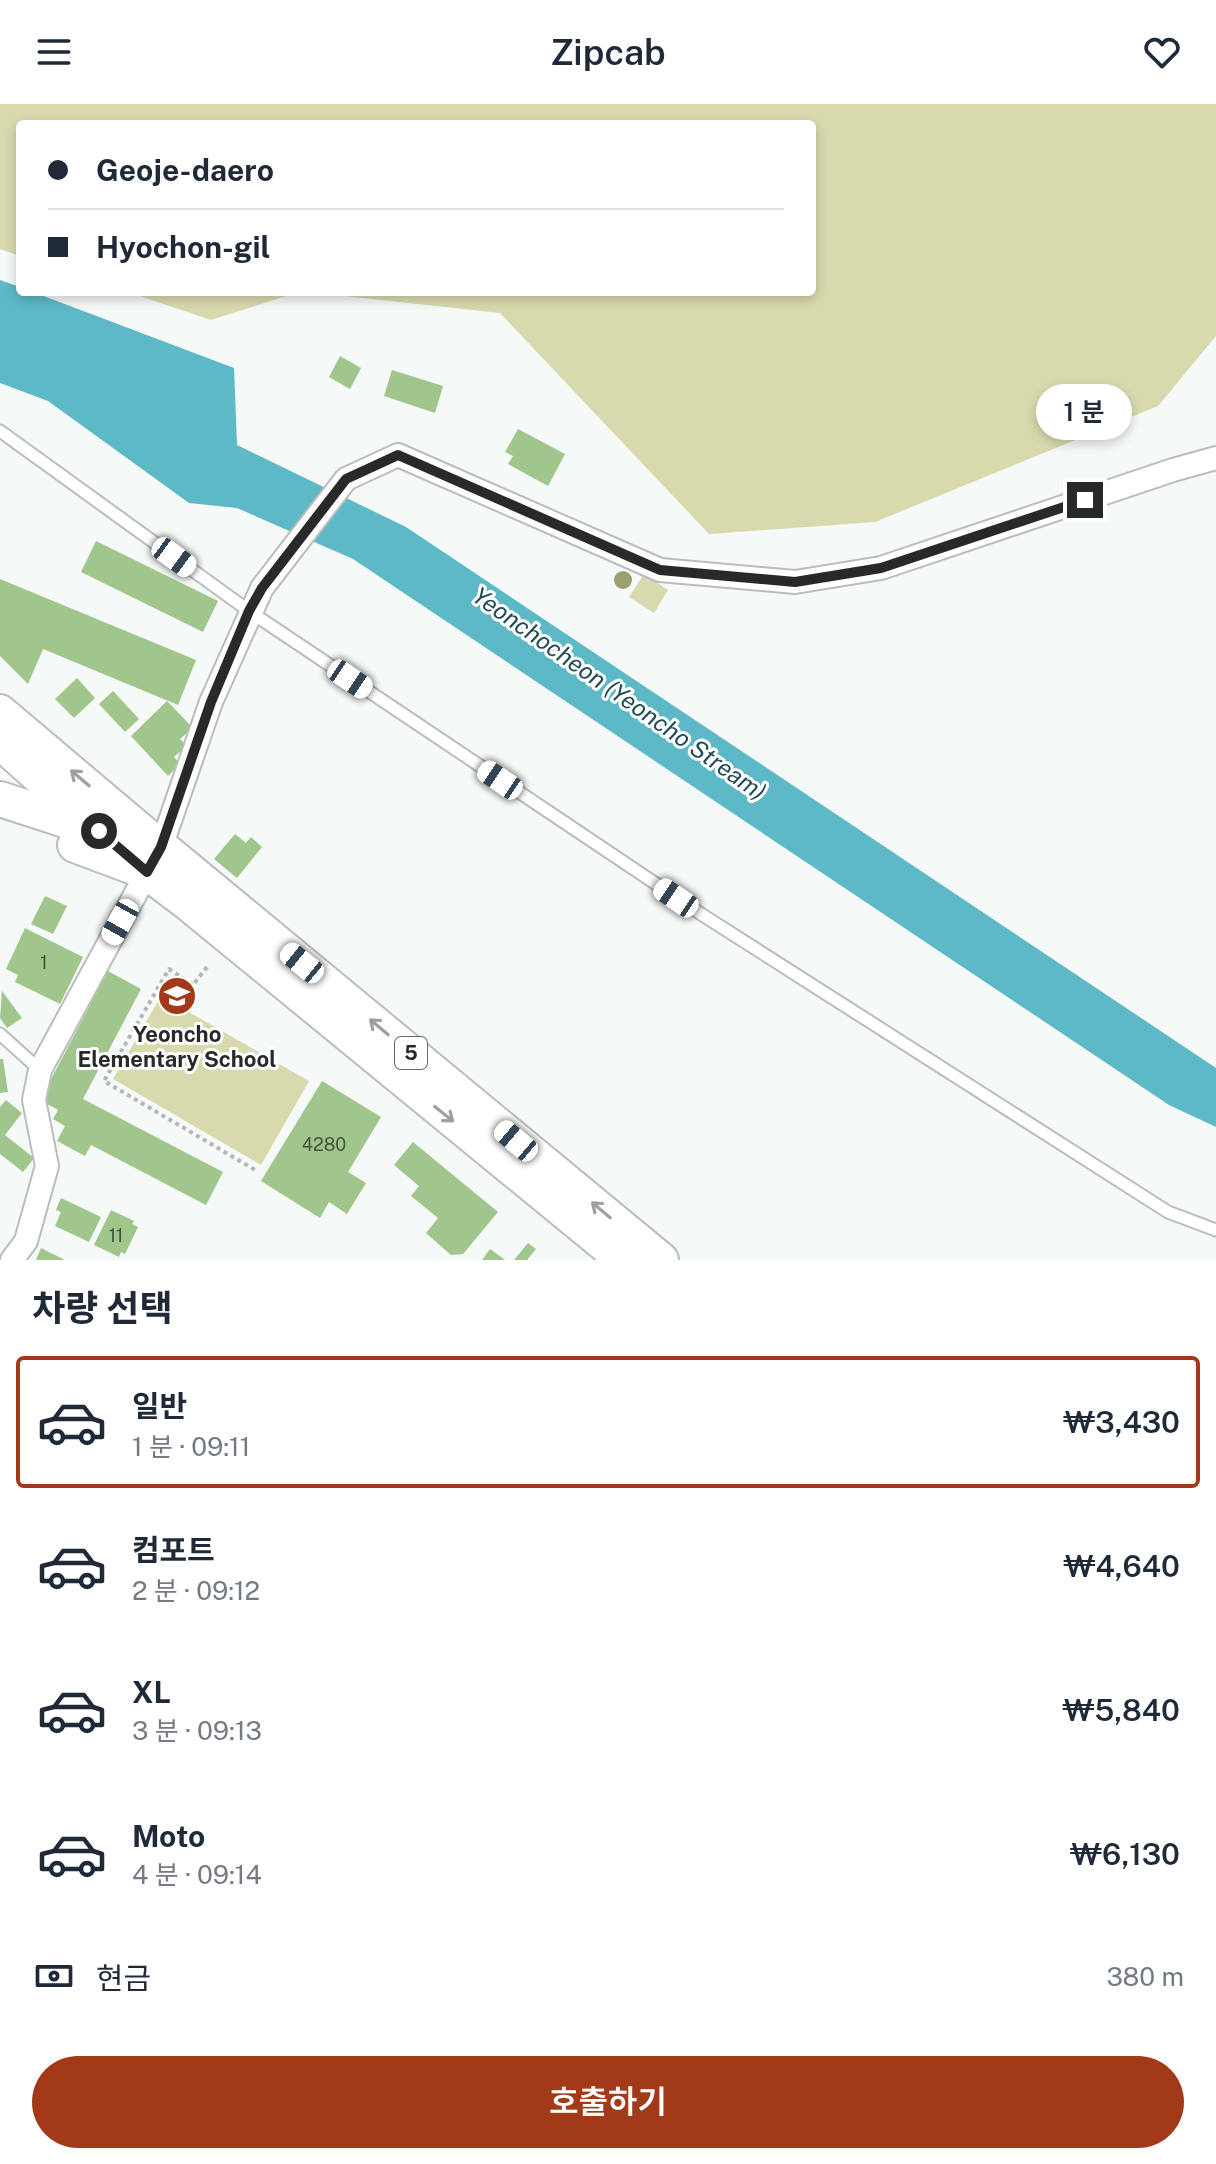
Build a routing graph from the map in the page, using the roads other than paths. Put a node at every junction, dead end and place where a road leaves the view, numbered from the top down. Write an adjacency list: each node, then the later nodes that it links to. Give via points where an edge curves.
1 (0, 431): 3 (lane)
2 (1216, 458): 3 (street, via 881,568 795,582 660,570 398,455 346,479)
3 (249, 611): 9 (street); 12 (lane, via 701,914 1168,1212)
4 (0, 711): 9 (main road, one-way to 4)
5 (0, 743): 8 (main road)
6 (0, 799): 8 (main road)
7 (0, 820): 9 (main road, via 101,853)
8 (99, 831): 9 (main road)
9 (154, 860): 11 (street); 14 (main road, 5, one-way to 14, via 211,921); 15 (main road, 5, one-way to 9)
10 (0, 1034): 11 (lane)
11 (40, 1070): 13 (street, via 34,1100 47,1166 26,1241)
12 (1216, 1230)
13 (12, 1260)
14 (624, 1260)
15 (661, 1260)

